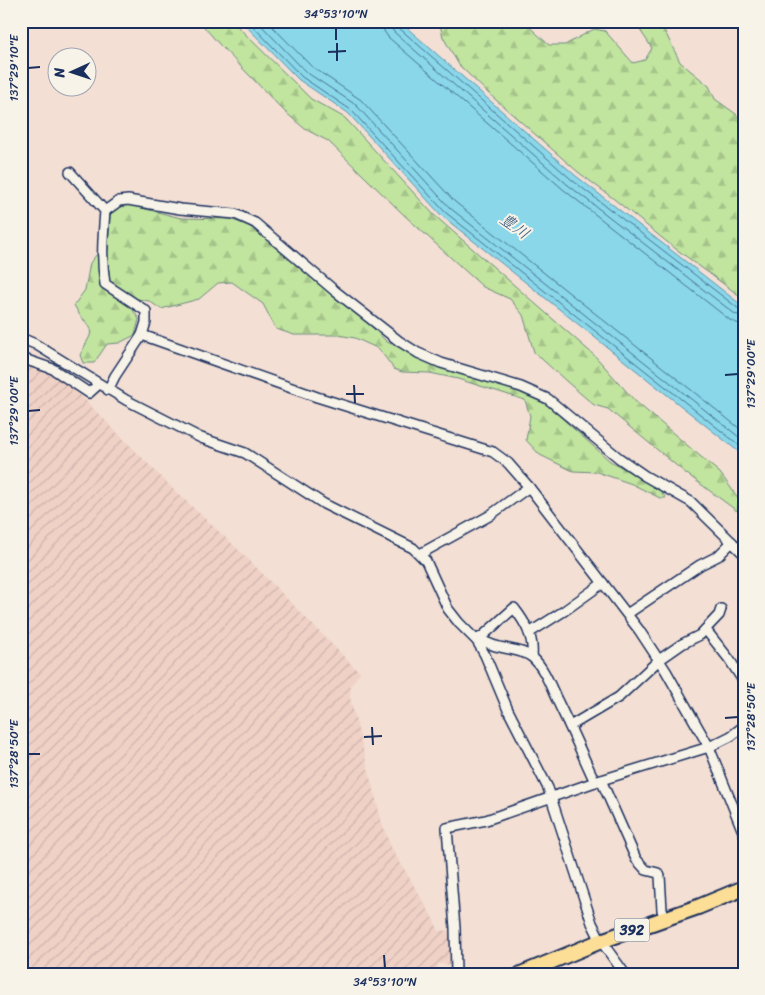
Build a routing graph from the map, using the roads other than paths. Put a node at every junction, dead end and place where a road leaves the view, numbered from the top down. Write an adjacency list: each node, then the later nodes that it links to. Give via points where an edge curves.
1 (70, 172): 2 (street)
2 (105, 211): 3 (street, via 102,235 106,284 146,311); 9 (street, via 118,201 128,200 235,214 255,223 399,341 441,363 548,399 619,458 691,502)
3 (142, 334): 7 (street); 8 (street, via 317,397 492,452 508,463)
4 (21, 338): 6 (street)
5 (21, 358): 6 (street, via 63,374 88,393)
6 (99, 384): 7 (street)
7 (108, 390): 10 (street, via 201,438 245,453 324,504)
8 (529, 487): 10 (street, via 489,516); 12 (street)
9 (732, 542): 11 (street); 14 (street, via 718,556)
10 (420, 554): 17 (street, via 448,609)
11 (744, 554)
12 (604, 583): 14 (street); 16 (street)
13 (721, 609): 15 (street)
14 (627, 614): 19 (street)
15 (706, 630): 19 (street); 20 (street)
16 (529, 633): 17 (street, via 514,608); 18 (street)
17 (478, 640): 18 (street); 25 (street, via 508,710)
18 (532, 656): 21 (street, via 546,676)
19 (659, 660): 21 (street, via 619,697); 23 (street)
20 (744, 682)
21 (570, 726): 24 (street)
22 (744, 726): 23 (street)
23 (709, 748): 24 (street); 26 (street)
24 (598, 781): 25 (street); 28 (street, via 636,859 646,870 660,876)
25 (552, 798): 29 (street, via 592,923); 30 (street, via 486,820 447,828)
26 (744, 834)
27 (744, 888): 28 (main road, 392)
28 (664, 918): 29 (main road, 392)
29 (601, 941): 31 (main road, 392); 32 (street)
30 (456, 974)
31 (521, 974)
32 (625, 974)

